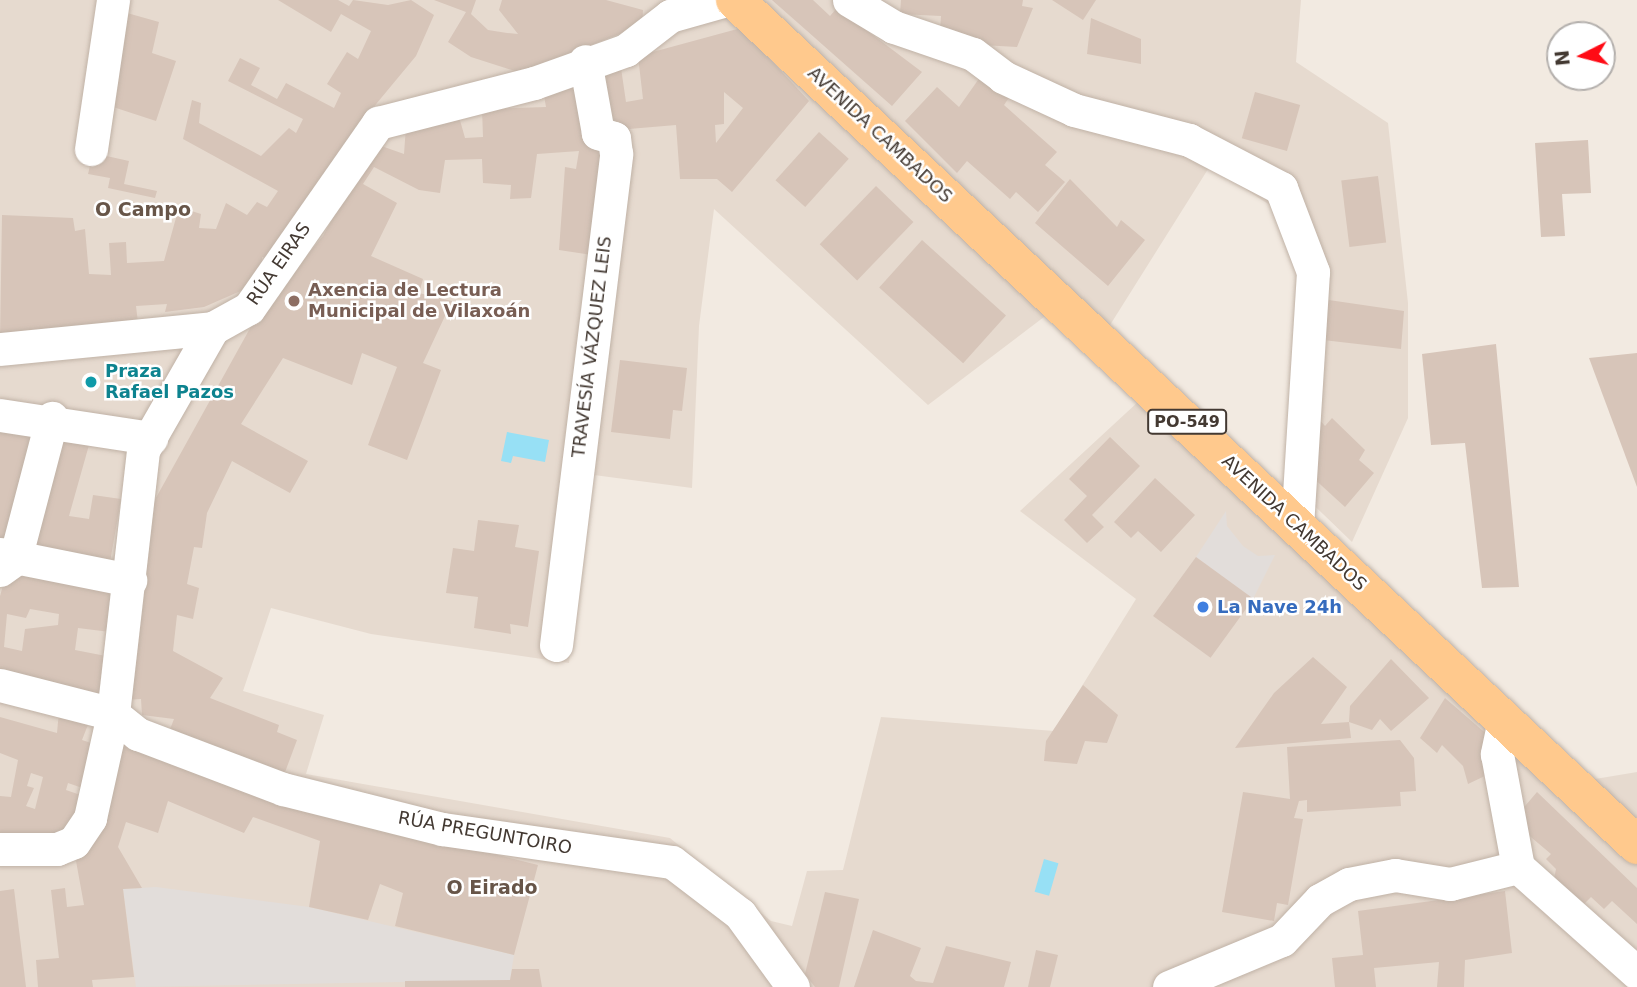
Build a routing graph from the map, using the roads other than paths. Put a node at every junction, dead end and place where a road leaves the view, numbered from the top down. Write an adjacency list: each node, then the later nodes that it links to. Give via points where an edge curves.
1 (113, 0): 6 (street)
2 (726, 0): 5 (street, RÚA EIRAS, via 670,16 626,50)
3 (735, 0): 12 (main road, AVENIDA CAMBADOS / PO-549)
4 (849, 0): 12 (street, via 894,27 973,54 1003,77 1074,110 1189,140 1281,188 1312,272)
5 (585, 61): 7 (street, RÚA EIRAS, via 534,83 378,123 249,308); 15 (street, TRAVESÍA VÁZQUEZ LEIS, via 598,133 614,138 616,154)
6 (91, 149)
7 (213, 328): 8 (street); 11 (street)
8 (0, 349)
9 (0, 415): 10 (street)
10 (52, 418): 11 (street); 13 (street)
11 (151, 438): 14 (street, via 143,450)
12 (1297, 526): 18 (main road, AVENIDA CAMBADOS / PO-549)
13 (5, 561): 14 (street)
14 (130, 580): 17 (street)
15 (556, 645)
16 (0, 685): 17 (street)
17 (113, 714): 20 (street, via 90,818 74,842 57,849); 23 (street, RÚA PREGUNTOIRO, via 138,734 283,789 442,829 672,862 740,914)
18 (1504, 720): 19 (main road, AVENIDA CAMBADOS / PO-549); 21 (street, via 1497,754)
19 (1637, 845)
20 (0, 849)
21 (1518, 867): 22 (street); 24 (street, via 1450,884 1395,875 1349,884 1320,900 1282,940)
22 (1637, 973)
23 (786, 983)
24 (1169, 987)

